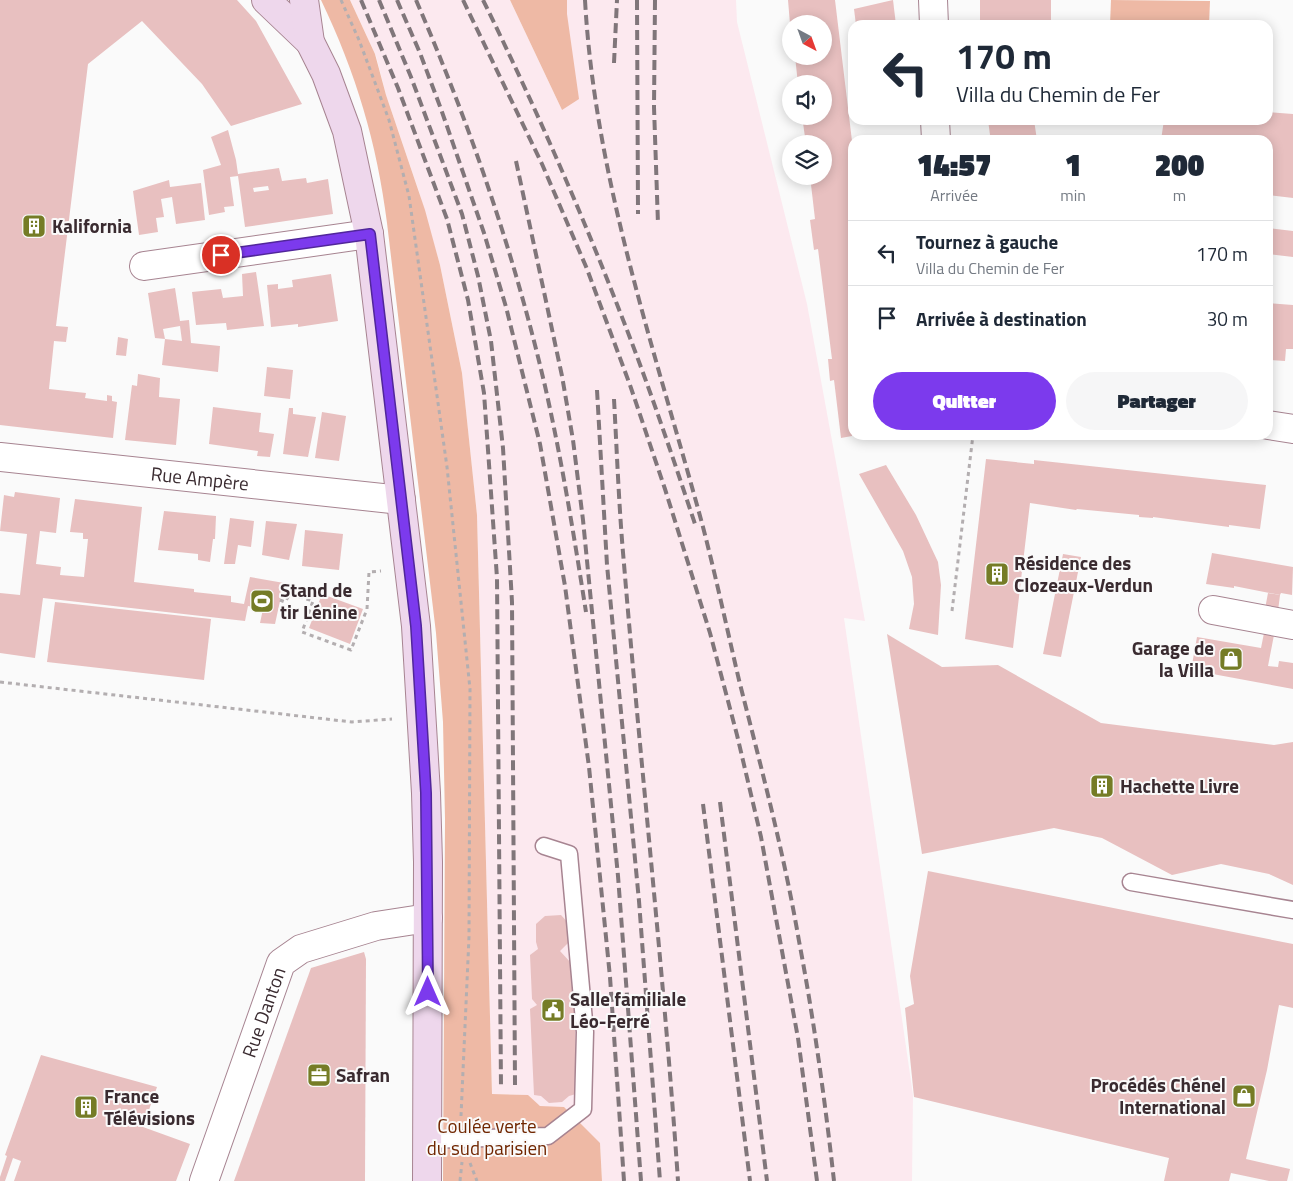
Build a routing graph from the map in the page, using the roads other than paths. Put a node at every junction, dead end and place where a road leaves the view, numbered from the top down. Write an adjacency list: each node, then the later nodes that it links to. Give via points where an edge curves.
1 (266, 0): 5 (main road)
2 (304, 0): 5 (main road)
3 (934, 0): 4 (street)
4 (934, 20)
5 (310, 42): 6 (main road, via 347,131)
6 (370, 234): 7 (street); 11 (main road)
7 (144, 266)
8 (1273, 426): 9 (street)
9 (1293, 428)
10 (0, 457): 11 (street, Rue Ampère)
11 (401, 500): 17 (main road, via 416,626 422,717)
12 (1213, 610): 13 (street)
13 (1293, 625)
14 (544, 846): 18 (lane, via 569,854 585,1032 583,1109 548,1136)
15 (1131, 882): 16 (lane)
16 (1293, 910)
17 (428, 918): 18 (main road); 19 (street, Rue Danton, via 376,926 301,949 281,963)
18 (427, 1140): 20 (main road)
19 (204, 1181)
20 (427, 1181)

